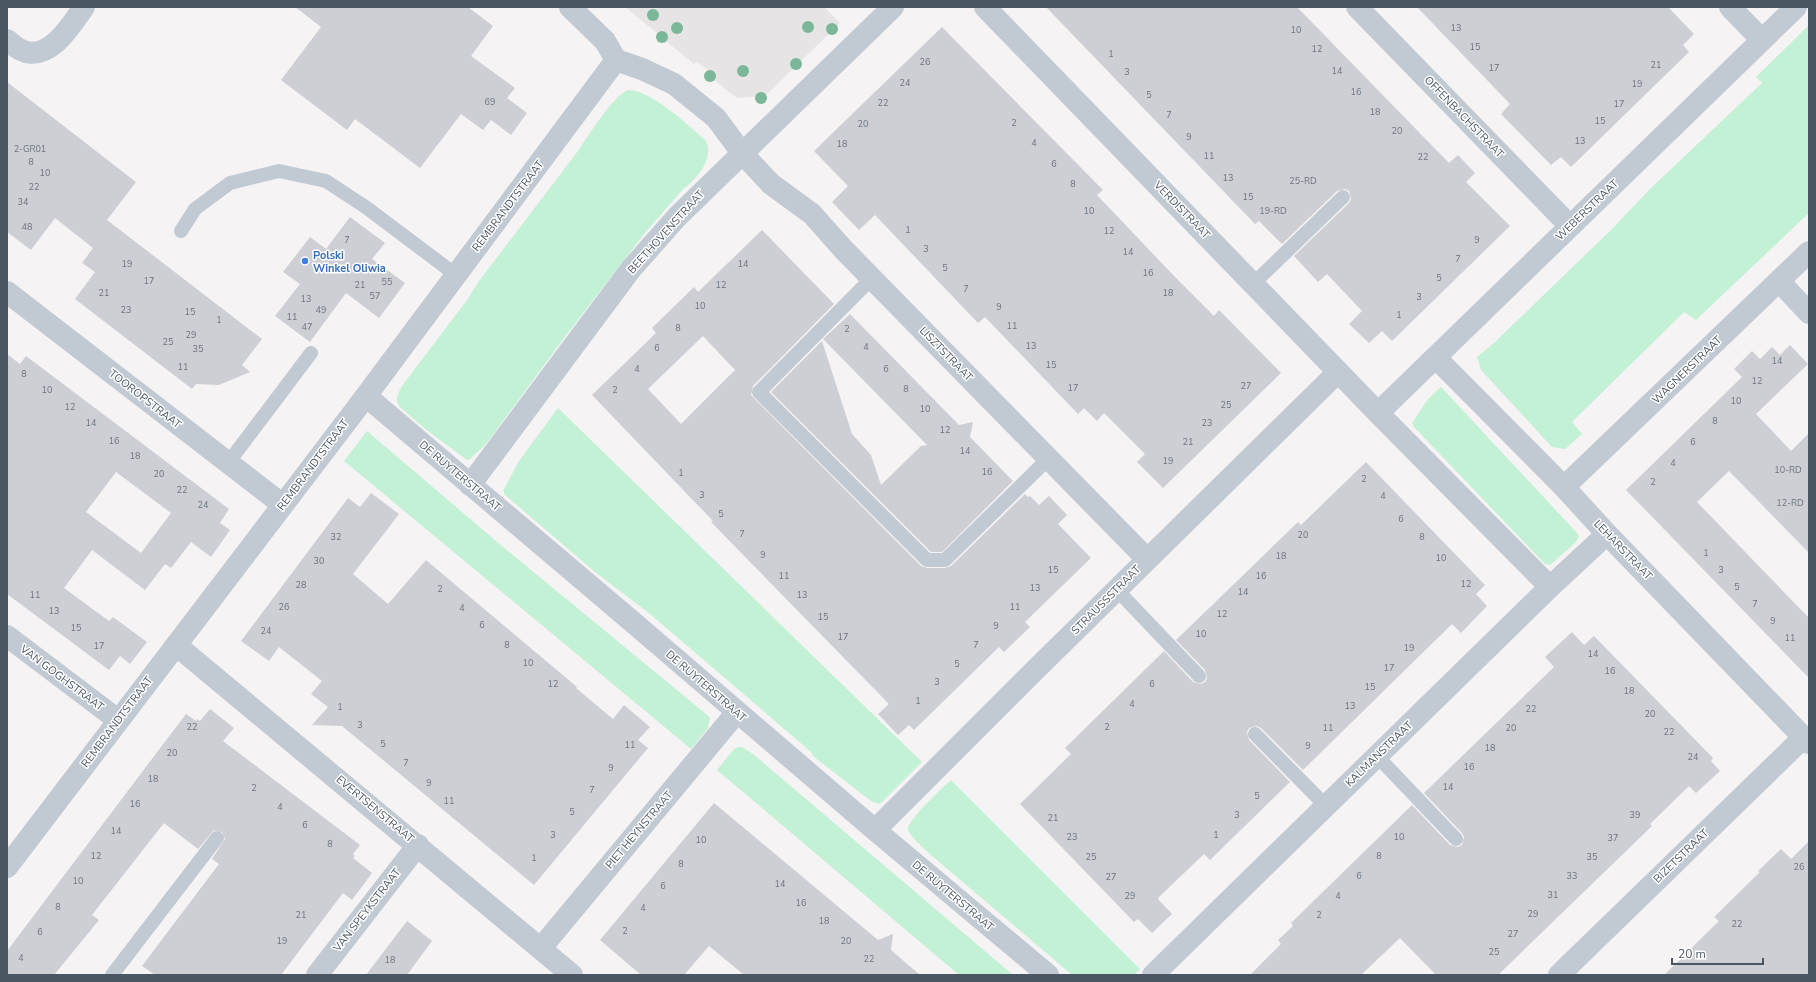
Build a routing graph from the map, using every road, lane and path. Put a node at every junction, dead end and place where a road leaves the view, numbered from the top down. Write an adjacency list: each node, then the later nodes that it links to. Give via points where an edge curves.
1 (84, 7): 8 (street, via 53,45 27,52 18,49)
2 (570, 7): 10 (street, via 605,41)
3 (893, 7): 11 (street, BEETHOVENSTRAAT)
4 (985, 7): 19 (street, VERDISTRAAT)
5 (1357, 7): 13 (street, OFFENBACHSTRAAT)
6 (1730, 7): 9 (street)
7 (1796, 7): 9 (street, WEBERSTRAAT)
8 (7, 40)
9 (1762, 40): 13 (street, WEBERSTRAAT)
10 (616, 60): 11 (street, LISZTSTRAAT, via 674,84 716,118); 16 (street, REMBRANDTSTRAAT)
11 (742, 153): 17 (street, LISZTSTRAAT, via 772,184 812,214); 29 (street, BEETHOVENSTRAAT, via 677,217 631,270)
12 (1343, 197): 19 (lane)
13 (1570, 226): 23 (street, WEBERSTRAAT)
14 (180, 231): 16 (lane, via 196,209 230,183 279,172 326,182 367,208)
15 (1809, 252): 18 (street, WAGNERSTRAAT)
16 (456, 275): 25 (street, REMBRANDTSTRAAT)
17 (872, 278): 27 (street, LISZTSTRAAT); 27 (lane, via 759,392 927,560 945,560)
18 (1779, 282): 21 (street); 30 (street, WAGNERSTRAAT)
19 (1253, 284): 24 (street, VERDISTRAAT)
20 (7, 292): 28 (street, TOOROPSTRAAT)
21 (1809, 313)
22 (311, 353): 28 (lane)
23 (1436, 358): 26 (street, WEBERSTRAAT); 30 (street, LEHARSTRAAT)
24 (1338, 372): 26 (street, VERDISTRAAT); 33 (street, STRAUSSSTRAAT)
25 (366, 396): 29 (street, DE RUYTERSTRAAT); 31 (street, REMBRANDTSTRAAT)
26 (1378, 414): 34 (street)
27 (1048, 459): 33 (street, LISZTSTRAAT)
28 (228, 463): 31 (street, TOOROPSTRAAT)
29 (470, 485): 39 (street, DE RUYTERSTRAAT)
30 (1564, 487): 32 (street, LEHARSTRAAT)
31 (283, 505): 37 (street, REMBRANDTSTRAAT)
32 (1607, 534): 34 (street, KALMANSTRAAT); 42 (street, LEHARSTRAAT)
33 (1147, 559): 35 (street, STRAUSSSTRAAT)
34 (1550, 587): 43 (street, KALMANSTRAAT)
35 (1117, 590): 38 (lane); 45 (street, STRAUSSSTRAAT)
36 (7, 636): 40 (street, VAN GOGHSTRAAT)
37 (176, 645): 40 (street, REMBRANDTSTRAAT); 48 (street, EVERTSENSTRAAT)
38 (1199, 676)
39 (737, 712): 45 (street, DE RUYTERSTRAAT); 50 (street, PIET HEYNSTRAAT)
40 (118, 720): 49 (street, REMBRANDTSTRAAT)
41 (1255, 734): 44 (lane)
42 (1806, 740): 56 (street, BIZETSTRAAT)
43 (1377, 756): 44 (street, KALMANSTRAAT); 47 (lane)
44 (1326, 806): 55 (street, KALMANSTRAAT)
45 (875, 830): 54 (street, DE RUYTERSTRAAT)
46 (217, 838): 51 (lane)
47 (1456, 839)
48 (418, 845): 50 (street, EVERTSENSTRAAT); 52 (street, VAN SPEYKSTRAAT)
49 (7, 867)
50 (540, 948): 53 (street, EVERTSENSTRAAT)
51 (112, 975)
52 (317, 975)
53 (572, 975)
54 (1048, 975)
55 (1153, 975)
56 (1558, 975)

